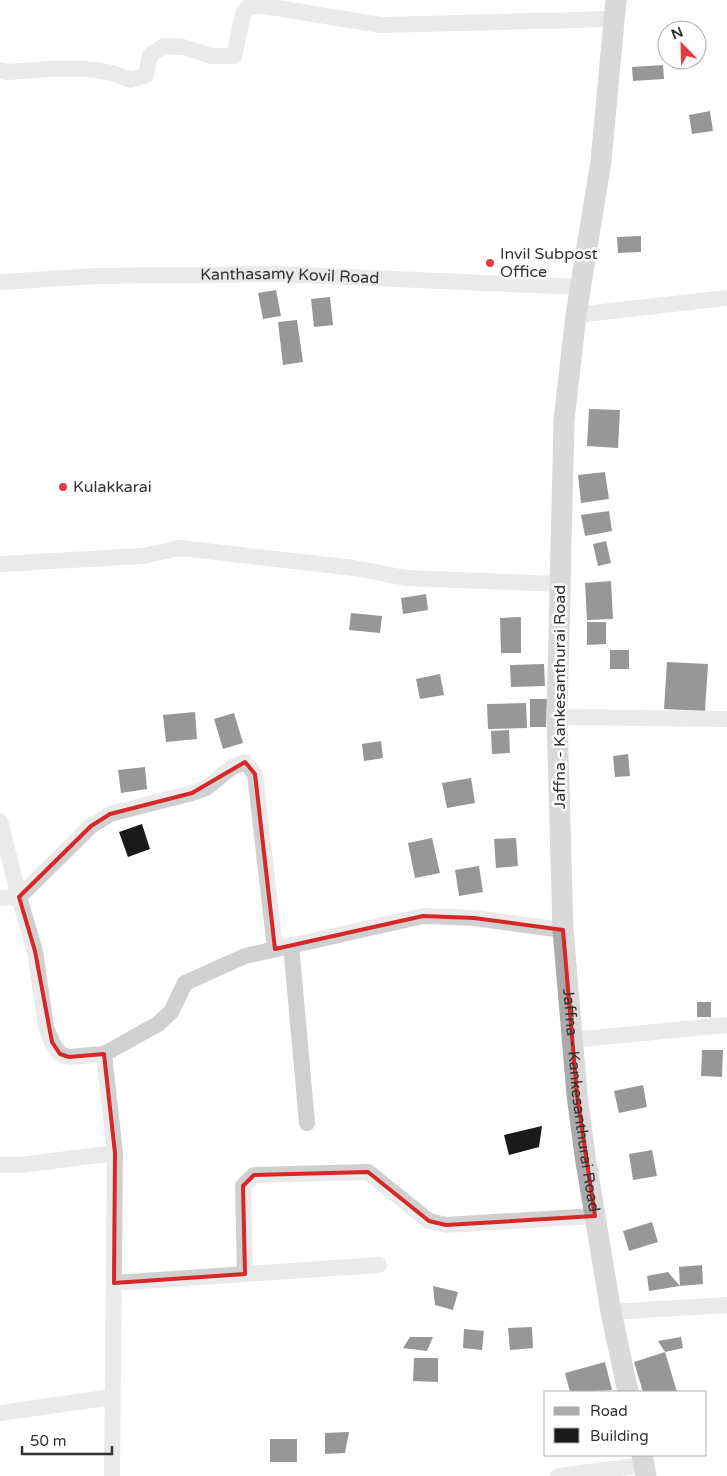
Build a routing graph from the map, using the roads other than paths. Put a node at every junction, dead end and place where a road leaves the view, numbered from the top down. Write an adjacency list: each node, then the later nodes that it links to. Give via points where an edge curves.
1 (614, 10): 2 (street, via 382,25 265,6 248,7 243,14 234,56 211,56 183,47 164,46 150,56 146,76 130,80 115,73 86,68); 4 (main road, Jaffna - Kankesanthurai Road, via 601,161)
2 (0, 70)
3 (0, 282): 4 (street, Kanthasamy Kovil Road, via 98,276 279,274)
4 (580, 287): 6 (main road, Jaffna - Kankesanthurai Road)
5 (727, 298): 6 (street)
6 (576, 315): 8 (main road, Jaffna - Kankesanthurai Road, via 564,420)
7 (0, 564): 8 (street, via 143,556 180,548 354,568 406,578)
8 (560, 584): 9 (main road, Jaffna - Kankesanthurai Road)
9 (557, 717): 10 (street); 14 (main road, Jaffna - Kankesanthurai Road)
10 (727, 719)
11 (0, 821): 12 (street)
12 (19, 897): 13 (street); 15 (street, via 91,826 110,814 206,788 232,767 245,762 255,774); 18 (street, via 35,951 46,1027 52,1042 60,1054 69,1057)
13 (0, 898)
14 (562, 930): 15 (street, via 474,918 423,916); 17 (main road, Jaffna - Kankesanthurai Road)
15 (283, 947): 18 (street, via 245,956 185,983 171,1012 158,1024); 19 (street)
16 (727, 1025): 17 (street)
17 (572, 1040): 22 (main road, Jaffna - Kankesanthurai Road)
18 (104, 1054): 20 (street)
19 (307, 1123)
20 (115, 1153): 21 (street); 25 (street)
21 (0, 1165)
22 (595, 1216): 24 (street, via 446,1225 429,1221 368,1172 254,1175 243,1186); 27 (main road, Jaffna - Kankesanthurai Road)
23 (379, 1265): 24 (street)
24 (245, 1274): 25 (street)
25 (114, 1283): 29 (street)
26 (727, 1305): 27 (street)
27 (611, 1312): 28 (main road, Jaffna - Kankesanthurai Road)
28 (628, 1391)
29 (112, 1397): 30 (street); 32 (street)
30 (0, 1413)
31 (644, 1465): 33 (street)
32 (112, 1476)
33 (558, 1476)

